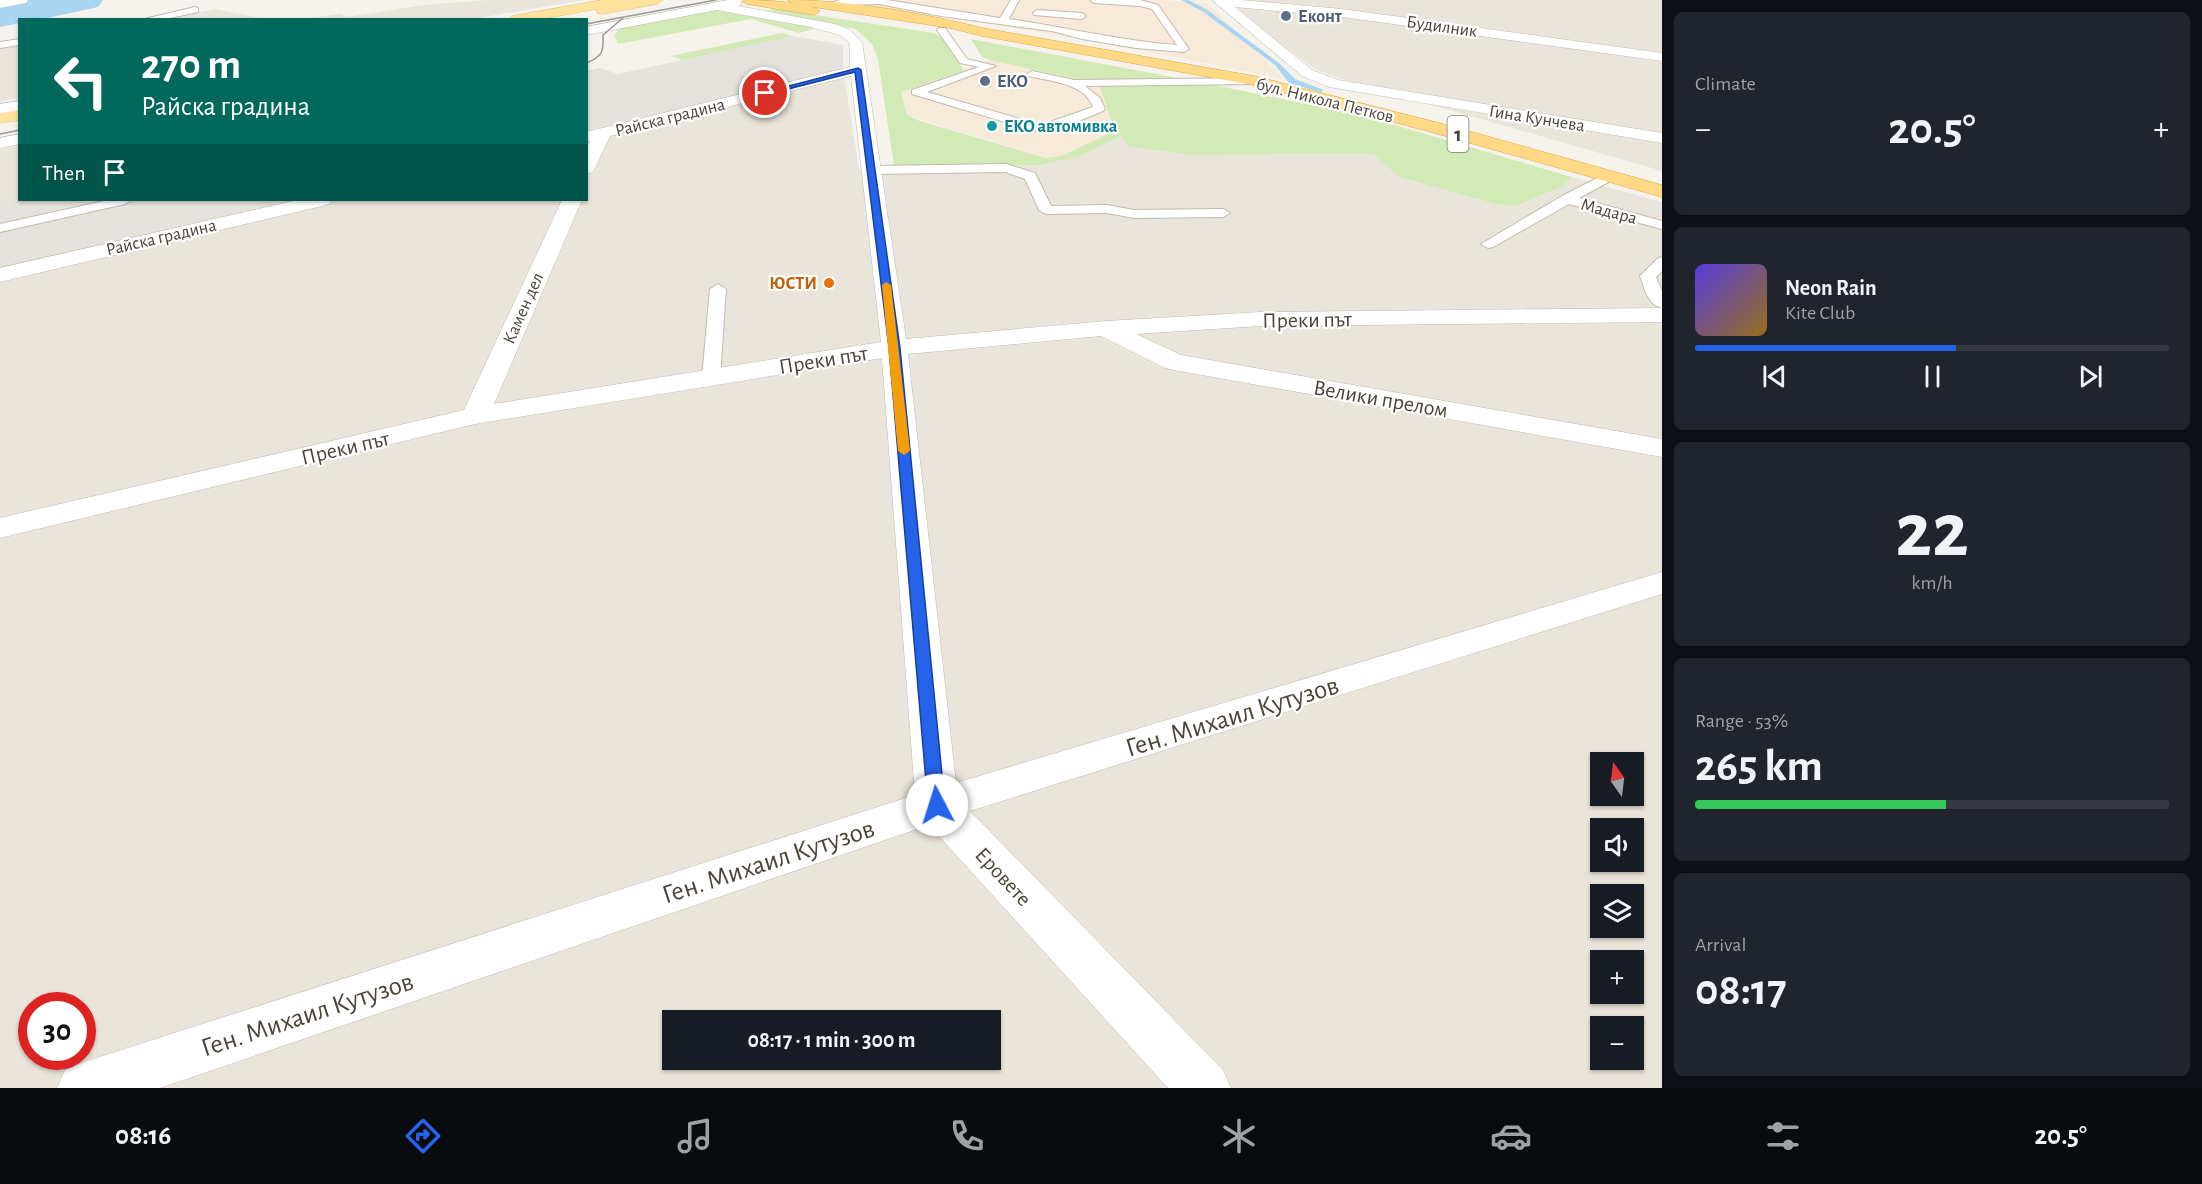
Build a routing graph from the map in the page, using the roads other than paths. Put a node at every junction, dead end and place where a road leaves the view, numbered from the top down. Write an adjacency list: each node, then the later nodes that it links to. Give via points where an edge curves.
1 (22, 0): 13 (street)
2 (623, 0): 23 (main road)
3 (657, 0): 24 (main road)
4 (749, 0): 14 (street); 26 (highway, бул. Никола Петков / 1)
5 (794, 0): 12 (highway, бул. Никола Петков / 1)
6 (920, 0): 15 (lane)
7 (1015, 0): 17 (lane)
8 (1088, 0): 21 (lane)
9 (1094, 0): 27 (lane, via 1155,7 1184,49 1136,45)
10 (1220, 0): 20 (street, Будилник); 42 (street, Гина Кунчева, via 1307,73 1335,84)
11 (1333, 0): 20 (street)
12 (821, 3): 15 (lane, via 879,1); 29 (highway, бул. Никола Петков / 1)
13 (0, 4)
14 (717, 6): 28 (street); 33 (street, via 845,32 858,46)
15 (909, 7): 25 (lane)
16 (195, 10): 22 (lane)
17 (1009, 11): 18 (lane); 25 (lane)
18 (1019, 12)
19 (1030, 13): 21 (lane)
20 (1342, 13): 32 (street, Будилник)
21 (1082, 16): 27 (lane)
22 (154, 18)
23 (524, 18)
24 (559, 18)
25 (1003, 21): 27 (lane)
26 (942, 30): 29 (highway, бул. Никола Петков / 1); 36 (lane, via 964,60 994,67 916,92 1041,129 1099,109 1096,100)
27 (1061, 30)
28 (588, 31)
29 (982, 32): 35 (highway, бул. Никола Петков / 1)
30 (18, 42): 31 (lane)
31 (0, 45)
32 (1662, 57)
33 (858, 70): 41 (street, Райска градина); 46 (street)
34 (1032, 75): 36 (lane)
35 (1254, 81): 36 (lane); 47 (highway, бул. Никола Петков / 1)
36 (1074, 83)
37 (18, 106): 38 (street)
38 (0, 109)
39 (18, 115): 40 (main road)
40 (0, 118)
41 (594, 135): 45 (street)
42 (1662, 138)
43 (18, 139): 44 (street)
44 (0, 143)
45 (588, 160)
46 (872, 170): 53 (lane, via 1006,168 1030,176 1046,210); 63 (street)
47 (1609, 176): 48 (highway, бул. Никола Петков / 1); 49 (lane, Мадара)
48 (1662, 191)
49 (1567, 199): 54 (lane, Мадара); 56 (lane)
50 (121, 201): 55 (lane)
51 (318, 201): 58 (street, Райска градина)
52 (572, 201): 65 (street, Камен дел)
53 (1223, 213)
54 (1662, 225)
55 (0, 228)
56 (1488, 244)
57 (1662, 262): 60 (lane, via 1648,276)
58 (0, 275)
59 (718, 289): 64 (lane)
60 (1662, 303)
61 (1662, 315): 62 (street, Преки път, via 1261,319)
62 (1106, 328): 63 (street, Преки път); 66 (street, Велики прелом, via 1174,362)
63 (894, 348): 64 (street, Преки път); 69 (street)
64 (711, 378): 65 (street, Преки път)
65 (474, 416): 67 (street, Преки път)
66 (1662, 448)
67 (0, 528)
68 (1662, 584): 69 (street, Ген. Михаил Кутузов)
69 (937, 805): 70 (street, Ген. Михаил Кутузов); 71 (street, Еровете)
70 (84, 1088)
71 (1204, 1088)

